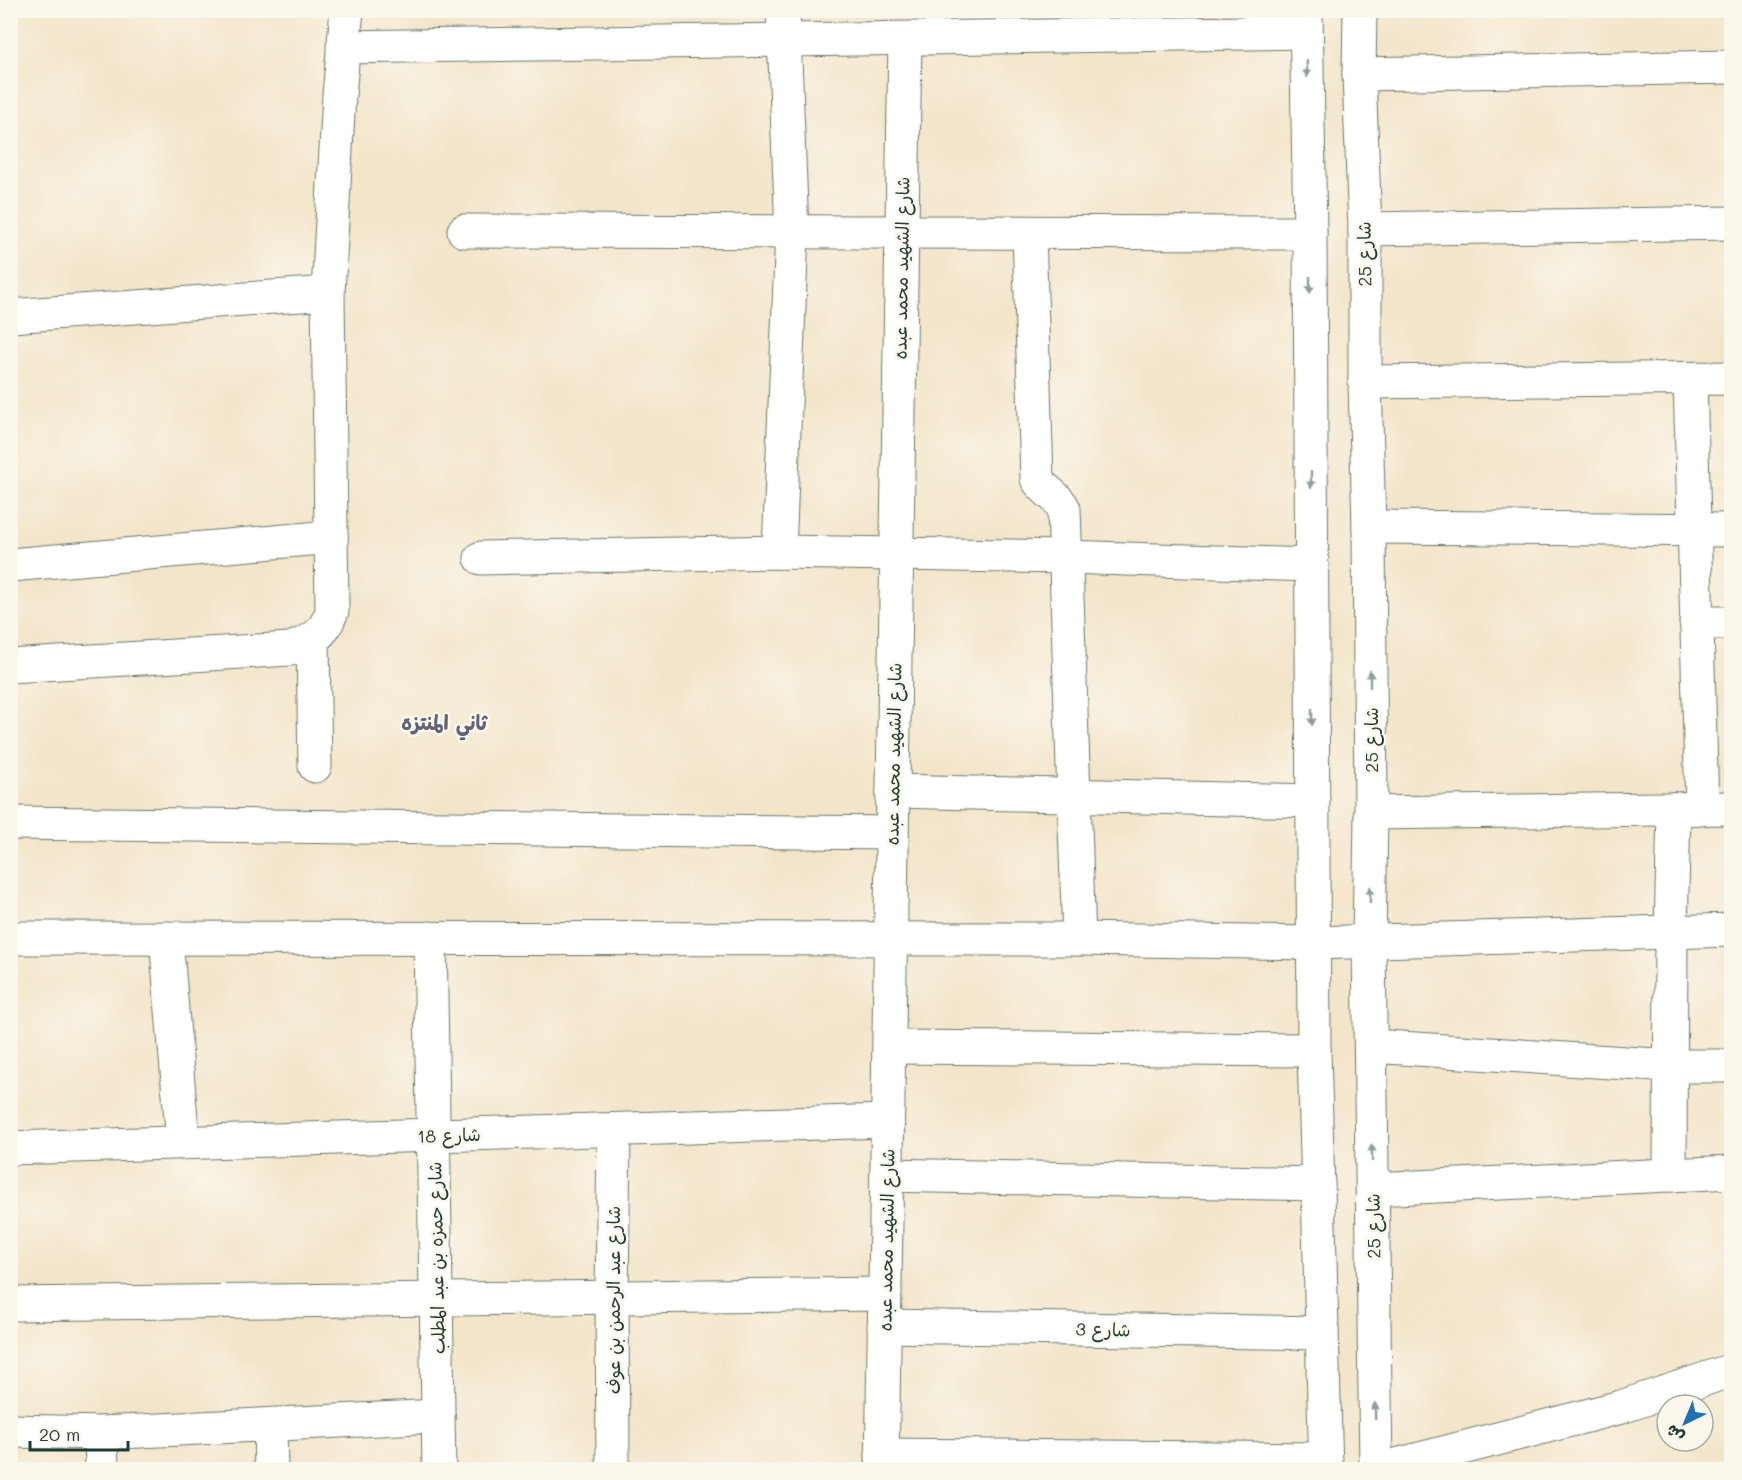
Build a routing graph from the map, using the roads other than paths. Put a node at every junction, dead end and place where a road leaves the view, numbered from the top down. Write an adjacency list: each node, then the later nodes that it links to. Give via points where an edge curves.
1 (347, 10): 6 (street)
2 (1360, 10): 8 (street, شارع 25)
3 (1306, 21): 5 (street); 15 (street, one-way to 15)
4 (784, 26): 5 (street); 6 (street); 12 (street)
5 (905, 39): 13 (street, شارع الشهيد محمد عبده)
6 (343, 47): 16 (street)
7 (1731, 67): 8 (street)
8 (1359, 74): 10 (street, شارع 25)
9 (1731, 223): 10 (street)
10 (1365, 229): 20 (street, شارع 25)
11 (464, 231): 12 (street)
12 (792, 232): 13 (street); 25 (street)
13 (902, 232): 14 (street); 26 (street, شارع الشهيد محمد عبده)
14 (1029, 233): 15 (street); 27 (street, via 1037,479 1064,509)
15 (1310, 233): 30 (street, one-way to 30)
16 (328, 293): 17 (street); 24 (street)
17 (10, 316)
18 (1690, 378): 19 (street); 20 (street); 22 (street)
19 (1731, 378)
20 (1365, 382): 21 (street, شارع 25)
21 (1369, 527): 22 (street); 40 (street, شارع 25, one-way to 21)
22 (1694, 530): 23 (street); 31 (street)
23 (1731, 530)
24 (331, 537): 29 (street); 33 (street, via 332,611 327,626)
25 (779, 552): 26 (street); 28 (street)
26 (897, 554): 27 (street); 36 (street, شارع الشهيد محمد عبده)
27 (1065, 557): 30 (street); 37 (street)
28 (481, 558)
29 (10, 565)
30 (1312, 565): 38 (street, one-way to 38)
31 (1696, 623): 32 (street); 39 (street)
32 (1731, 623)
33 (313, 641): 34 (street, via 290,649); 35 (street)
34 (10, 666)
35 (315, 766)
36 (893, 791): 37 (street); 42 (street, شارع الشهيد محمد عبده)
37 (1073, 796): 38 (street); 49 (street)
38 (1313, 801): 51 (street)
39 (1702, 809): 40 (street); 44 (street)
40 (1371, 813): 50 (street, شارع 25, one-way to 40)
41 (10, 824): 42 (street)
42 (892, 833): 48 (street, شارع الشهيد محمد عبده)
43 (1731, 930): 44 (street)
44 (1671, 932): 50 (street); 55 (street)
45 (10, 938): 46 (street)
46 (166, 938): 47 (street); 60 (street)
47 (430, 938): 48 (street); 59 (street, شارع حمزه بن عبد المطلب)
48 (891, 939): 49 (street); 53 (street, شارع الشهيد محمد عبده)
49 (1078, 939): 51 (street)
50 (1369, 942): 51 (street); 52 (street, شارع 25)
51 (1313, 944): 54 (street)
52 (1371, 1046): 55 (street); 66 (street, شارع 25, one-way to 52)
53 (890, 1047): 54 (street); 57 (street, شارع الشهيد محمد عبده)
54 (1314, 1050): 65 (street)
55 (1671, 1066): 56 (street); 64 (street)
56 (1731, 1066)
57 (887, 1121): 58 (street, شارع 18); 63 (street, شارع الشهيد محمد عبده)
58 (614, 1130): 59 (street, شارع 18); 68 (street, شارع عبد الرحمن بن عوف)
59 (434, 1135): 60 (street, شارع 18); 69 (street, شارع حمزه بن عبد المطلب)
60 (183, 1143): 61 (street, شارع 18)
61 (10, 1148)
62 (1731, 1172): 64 (street)
63 (887, 1175): 65 (street); 67 (street, شارع الشهيد محمد عبده)
64 (1670, 1175): 66 (street)
65 (1318, 1184): 72 (street)
66 (1373, 1189): 84 (street, شارع 25, one-way to 66)
67 (885, 1294): 68 (street); 71 (street, شارع الشهيد محمد عبده)
68 (612, 1297): 69 (street); 83 (street, شارع عبد الرحمن بن عوف)
69 (436, 1299): 70 (street); 74 (street, شارع حمزه بن عبد المطلب)
70 (10, 1304)
71 (884, 1326): 72 (street, شارع 3); 78 (street, شارع الشهيد محمد عبده)
72 (1323, 1333): 79 (street)
73 (1731, 1370): 84 (street, via 1621,1407)
74 (438, 1416): 75 (street); 82 (street, شارع حمزه بن عبد المطلب)
75 (270, 1425): 77 (street); 81 (street)
76 (10, 1431): 77 (street)
77 (101, 1433): 80 (street)
78 (882, 1462): 79 (street)
79 (1326, 1464)
80 (102, 1470)
81 (271, 1470)
82 (439, 1470)
83 (613, 1470)
84 (1376, 1470)

